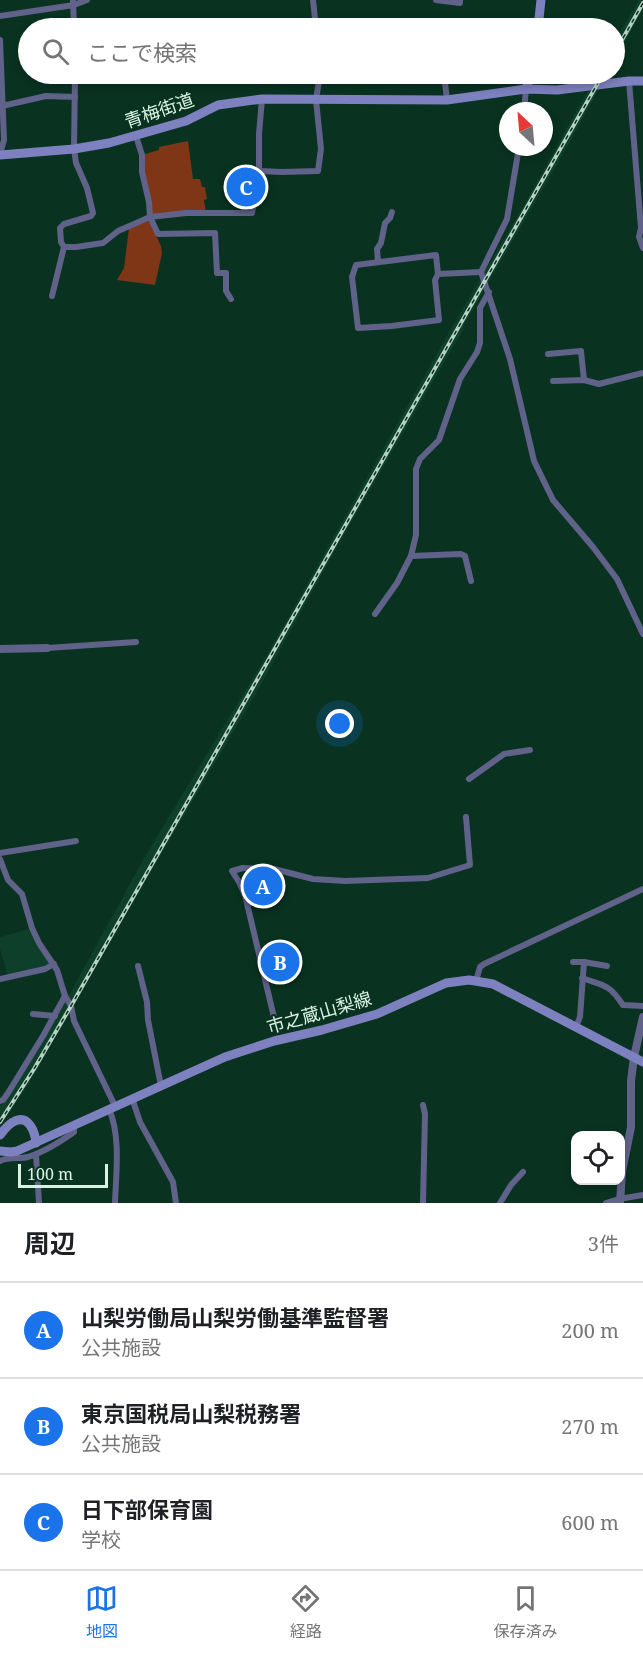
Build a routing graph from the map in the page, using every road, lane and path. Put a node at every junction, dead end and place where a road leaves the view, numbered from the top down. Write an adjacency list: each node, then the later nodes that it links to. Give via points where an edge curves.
1 (87, 0): 6 (street)
2 (312, 0): 9 (street)
3 (436, 0): 4 (street)
4 (460, 0)
5 (541, 0): 10 (main road)
6 (74, 2): 7 (street); 8 (street)
7 (0, 16)
8 (74, 18)
9 (315, 18)
10 (539, 18)
11 (0, 40): 26 (street)
12 (629, 81): 13 (main road, 青梅街道); 14 (main road, 青梅街道); 35 (street, via 639,237)
13 (643, 81)
14 (625, 82)
15 (75, 84): 21 (street)
16 (318, 84): 23 (street)
17 (445, 84): 24 (street)
18 (528, 84): 20 (main road)
19 (605, 84): 20 (main road, 青梅街道)
20 (526, 89): 24 (main road, 青梅街道); 25 (street)
21 (75, 97): 26 (street, via 46,96); 28 (street)
22 (262, 99): 23 (main road, 青梅街道); 27 (main road, 青梅街道, via 218,105 186,121); 31 (street)
23 (316, 100): 24 (main road, 青梅街道); 31 (street, via 321,149 318,171)
24 (447, 100)
25 (525, 102)
26 (2, 106): 29 (street, via 4,140)
27 (136, 136): 28 (main road, 青梅街道); 33 (street)
28 (74, 149): 29 (main road, 青梅街道); 34 (street, via 93,213 60,228)
29 (0, 155)
30 (518, 156): 37 (street, via 507,219)
31 (259, 171): 33 (street, via 252,213)
32 (392, 212): 36 (street, via 377,249)
33 (150, 217): 34 (street, via 118,231 103,243); 41 (street, via 158,234 215,233 217,273 226,273 226,291)
34 (64, 247): 40 (street)
35 (643, 248)
36 (378, 262): 38 (street, via 436,255); 38 (street, via 356,265 352,277 358,328 440,320 435,280)
37 (482, 272): 38 (street); 39 (street)
38 (438, 274)
39 (489, 292): 46 (street, via 480,308 477,352 460,380 439,440 420,459 416,469 416,535); 49 (street, via 540,477 553,500 617,579)
40 (52, 296)
41 (231, 299)
42 (548, 354): 44 (street, via 581,351)
43 (643, 373): 44 (street, via 599,384)
44 (584, 380): 45 (street)
45 (553, 381)
46 (411, 556): 47 (street, via 461,554 465,556); 48 (street)
47 (471, 581)
48 (375, 614)
49 (643, 634)
50 (136, 642): 51 (street)
51 (47, 648): 52 (street)
52 (0, 649)
53 (530, 750): 54 (street, via 504,754)
54 (469, 779)
55 (466, 817): 74 (street, via 470,865 428,878 333,881 274,869 232,871 245,895)
56 (76, 841): 57 (street)
57 (0, 852)
58 (0, 859): 62 (street, via 8,880 22,894 32,928)
59 (643, 889): 67 (street, via 484,964)
60 (573, 962): 61 (street)
61 (584, 962): 64 (street); 66 (street)
62 (54, 964): 65 (street); 68 (street)
63 (138, 966): 76 (street)
64 (607, 966)
65 (0, 978)
66 (582, 978): 69 (street, via 613,990 623,1005); 73 (street)
67 (476, 981): 73 (main road, 市之蔵山梨線, via 493,984); 76 (main road, 市之蔵山梨線, via 446,983 377,1014 255,1048)
68 (65, 996): 71 (street); 80 (street)
69 (643, 1006)
70 (33, 1014): 71 (street)
71 (55, 1016): 78 (street)
72 (643, 1017): 75 (street)
73 (576, 1027): 75 (main road, 市之蔵山梨線)
74 (277, 1030)
75 (639, 1059): 89 (street, via 632,1081 631,1127)
76 (160, 1086): 77 (main road, 市之蔵山梨線)
77 (132, 1098): 80 (main road, 市之蔵山梨線); 92 (street, via 140,1122 173,1182)
78 (0, 1101)
79 (423, 1105): 93 (street)
80 (112, 1107): 81 (main road, 市之蔵山梨線); 91 (street, via 116,1133)
81 (75, 1125): 83 (main road, 市之蔵山梨線); 85 (street, via 74,1132)
82 (0, 1135): 83 (main road, via 12,1123 22,1120 33,1129)
83 (36, 1143): 84 (main road, 市之蔵山梨線, via 11,1152)
84 (0, 1151)
85 (36, 1155): 86 (street); 90 (street)
86 (0, 1161)
87 (523, 1172): 94 (street)
88 (643, 1195): 89 (street)
89 (620, 1201): 95 (street)
90 (39, 1203)
91 (115, 1203)
92 (176, 1203)
93 (423, 1203)
94 (500, 1203)
95 (606, 1203)

